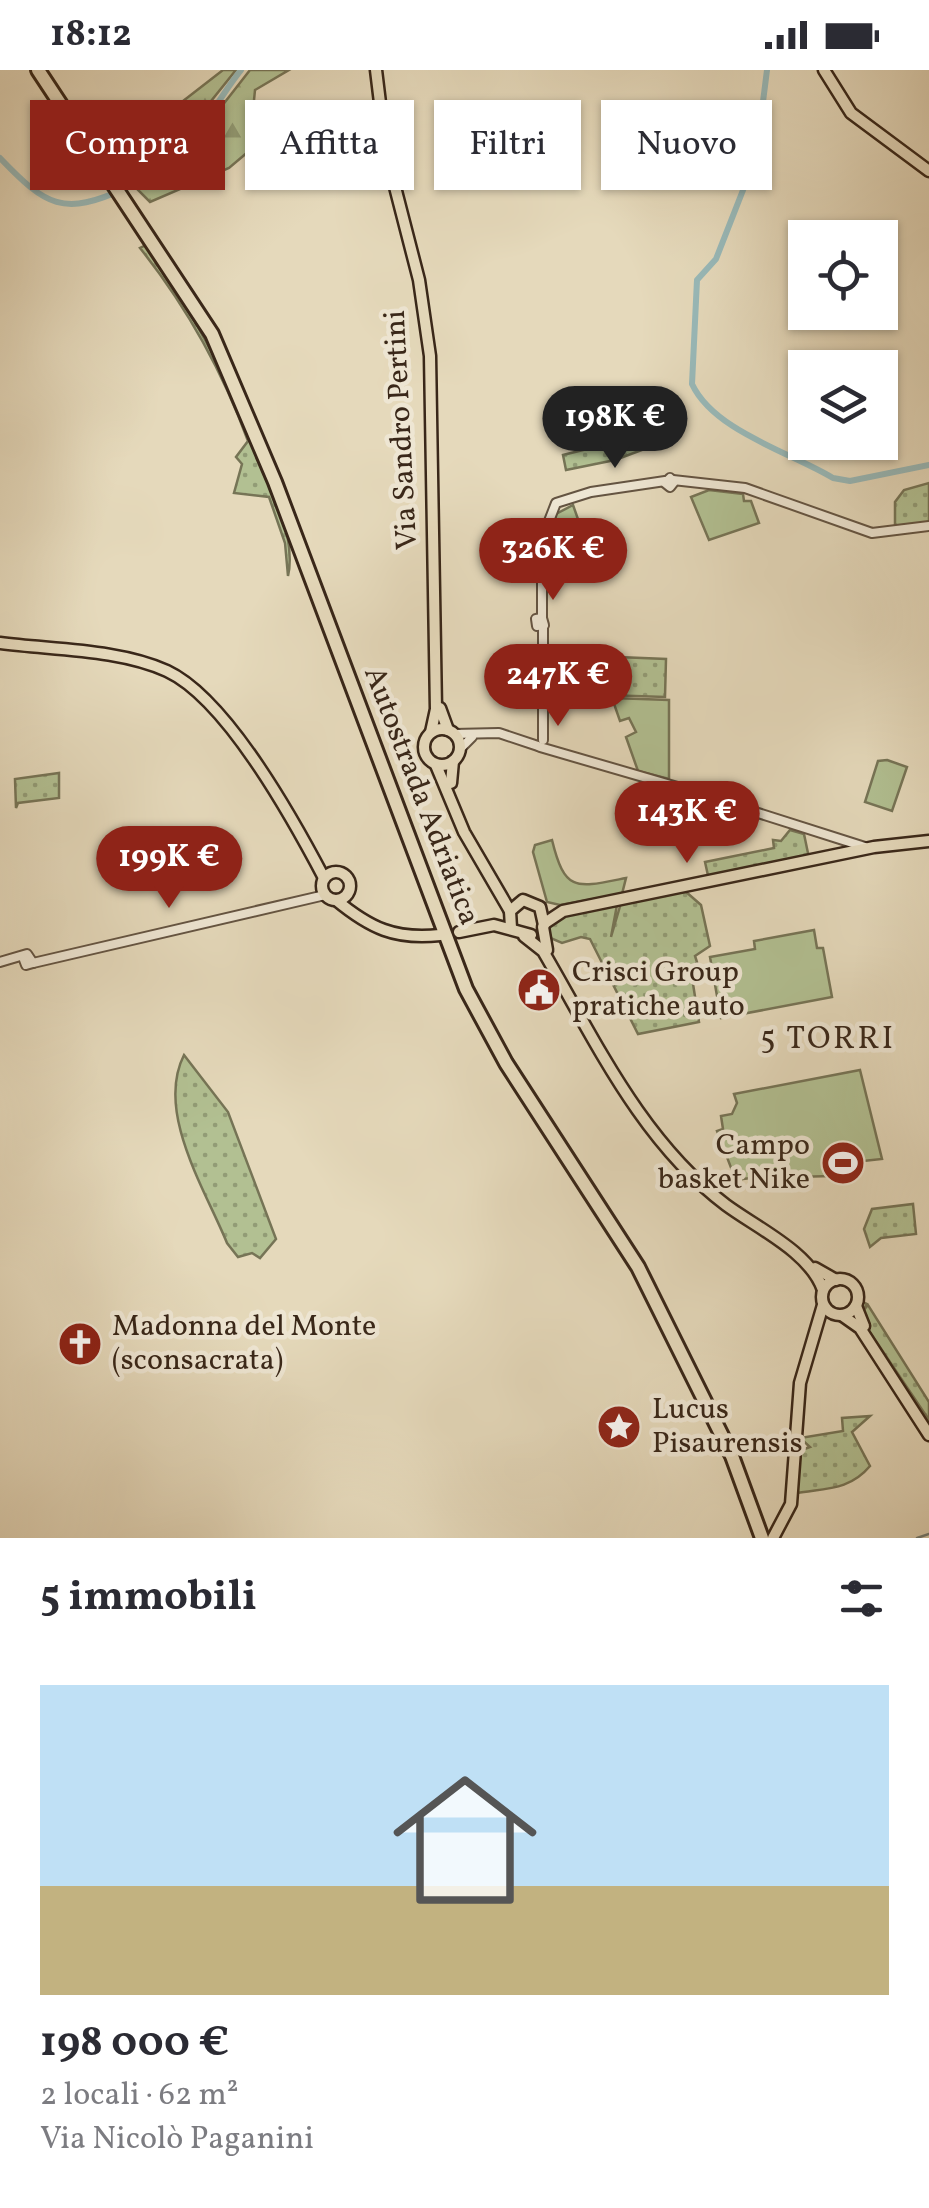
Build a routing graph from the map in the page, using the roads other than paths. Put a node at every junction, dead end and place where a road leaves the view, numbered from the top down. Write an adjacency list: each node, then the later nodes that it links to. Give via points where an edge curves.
1 (38, 70): 6 (highway, Autostrada Adriatica)
2 (46, 70): 7 (highway, Autostrada Adriatica)
3 (378, 70): 5 (main road, Via Sandro Pertini)
4 (824, 70): 8 (main road, via 851,113)
5 (379, 86): 12 (main road, Via Sandro Pertini, via 386,152 430,356 436,709); 13 (main road, Via Sandro Pertini, via 434,356 440,711)
6 (59, 100)
7 (64, 100)
8 (929, 170)
9 (121, 190): 43 (highway, Autostrada Adriatica, via 216,332 253,409 472,984 511,1060 644,1262 737,1453)
10 (929, 526): 15 (street, via 872,533 722,483 581,494 556,503 541,547)
11 (0, 643): 24 (main road, via 166,671 206,696)
12 (431, 732): 13 (main road); 18 (main road, Via Sandro Pertini, via 424,750)
13 (451, 732): 14 (street); 16 (main road, Via Sandro Pertini)
14 (476, 734): 15 (street); 16 (street)
15 (538, 743): 20 (street, via 822,834)
16 (460, 749): 17 (main road)
17 (453, 761): 18 (main road); 25 (main road, via 452,786 471,834 502,884)
18 (436, 764): 28 (main road, Via Sandro Pertini)
19 (929, 842): 21 (main road)
20 (837, 847): 21 (street); 23 (main road); 27 (main road, via 820,860)
21 (874, 847): 23 (main road)
22 (929, 849): 23 (main road)
23 (858, 852)
24 (331, 888): 33 (main road, via 359,918 390,934); 35 (street)
25 (523, 900): 26 (main road); 28 (main road)
26 (540, 907): 27 (main road); 30 (main road)
27 (563, 911): 30 (main road)
28 (509, 913): 29 (main road); 31 (main road, Via Sandro Pertini)
29 (494, 925): 31 (main road); 32 (main road)
30 (544, 925): 34 (main road); 36 (main road, via 546,949 664,1142 712,1191)
31 (511, 928): 34 (main road)
32 (459, 932)
33 (440, 936)
34 (524, 936): 37 (main road, via 543,950 662,1144 710,1192 806,1264)
35 (0, 962)
36 (836, 1280): 37 (main road); 39 (main road, via 854,1286)
37 (823, 1290): 38 (main road)
38 (823, 1305): 40 (main road); 41 (main road)
39 (856, 1306): 40 (main road); 42 (main road)
40 (838, 1315): 41 (main road); 42 (main road, via 856,1323)
41 (819, 1323): 43 (main road, via 800,1384 791,1504)
42 (929, 1431)
43 (766, 1536)

